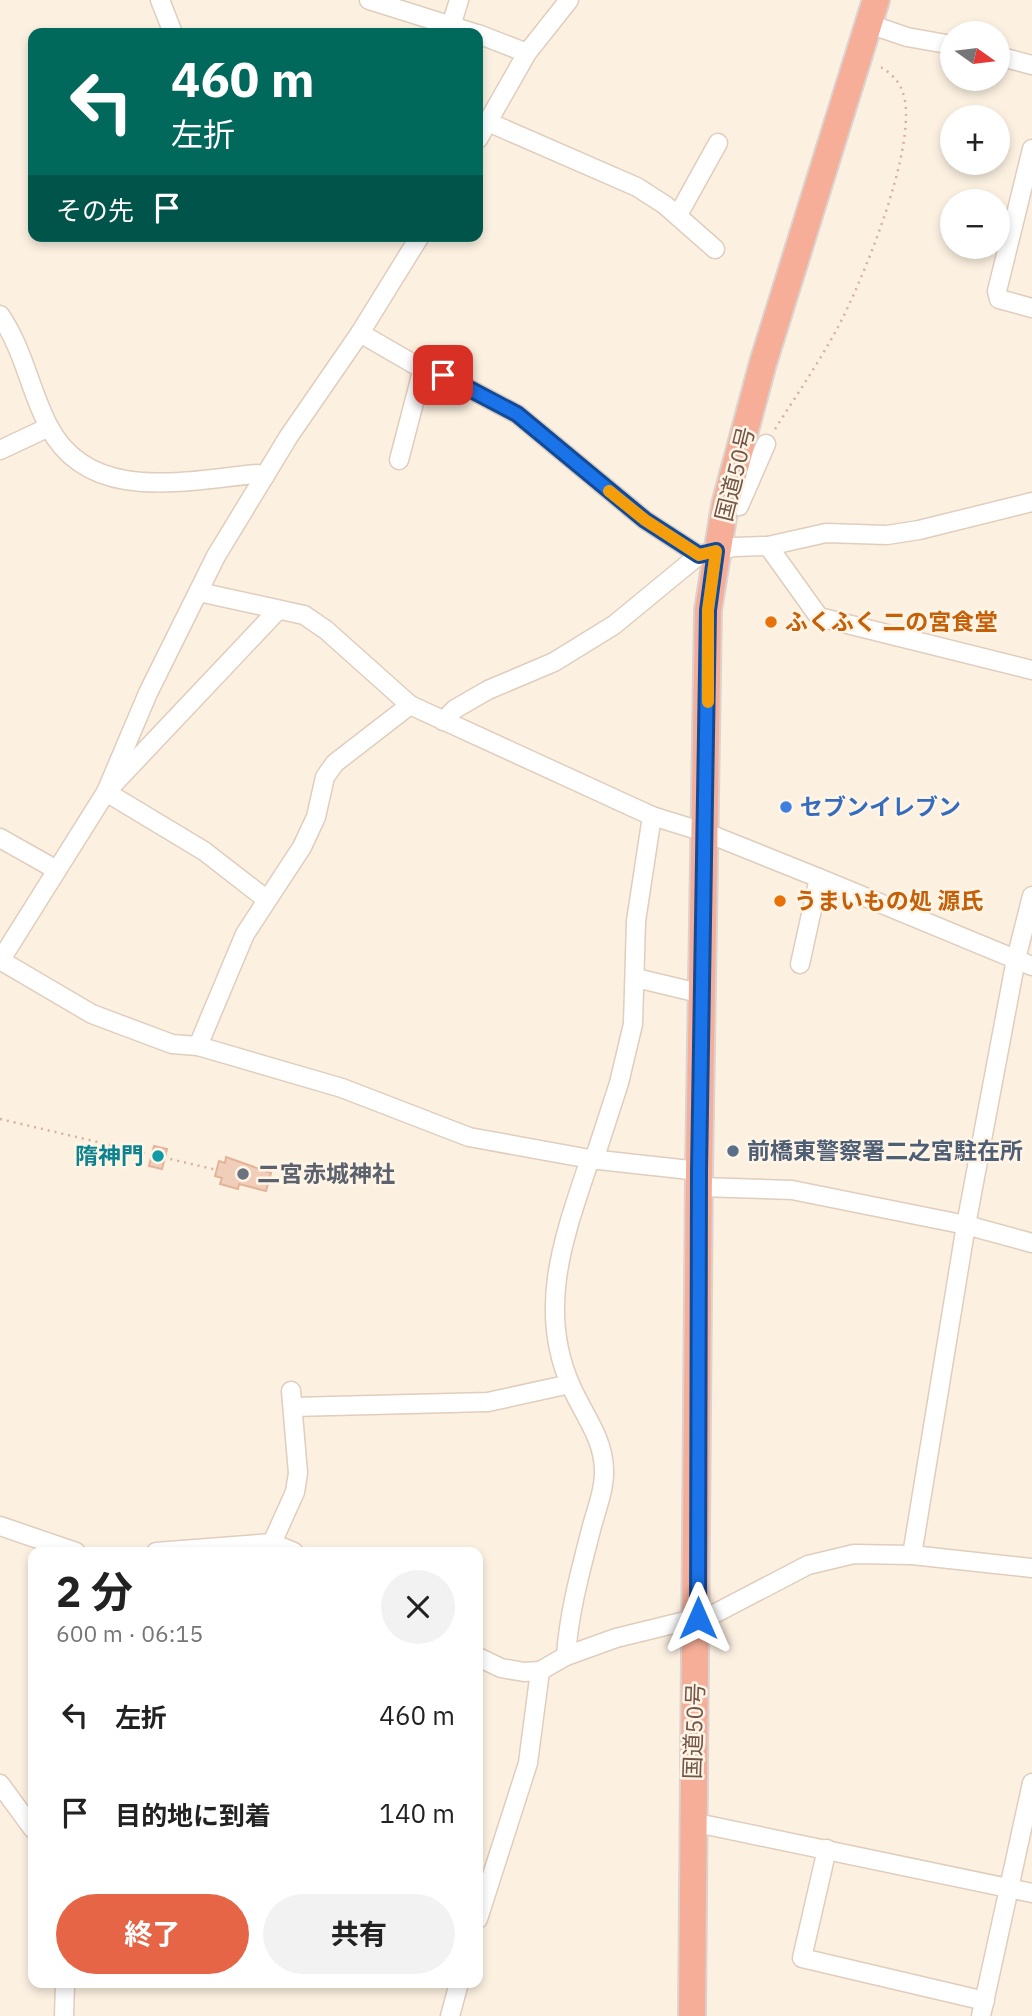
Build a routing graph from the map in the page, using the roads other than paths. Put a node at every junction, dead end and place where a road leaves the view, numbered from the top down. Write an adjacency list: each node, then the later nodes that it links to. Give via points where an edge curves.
1 (160, 0): 7 (street)
2 (369, 0): 6 (street)
3 (459, 0): 6 (street)
4 (569, 0): 11 (street)
5 (872, 12): 10 (street, via 907,37); 31 (highway, 国道50号, via 763,363)
6 (451, 26): 8 (street)
7 (171, 28)
8 (457, 28)
9 (483, 37): 11 (street)
10 (940, 44)
11 (527, 53): 14 (street)
12 (1010, 59): 13 (street)
13 (1032, 65)
14 (488, 122): 15 (street); 18 (street, via 619,178)
15 (483, 130)
16 (718, 143): 18 (street)
17 (1032, 149): 21 (street, via 997,291 999,299)
18 (678, 215): 20 (street)
19 (416, 242): 23 (street)
20 (715, 249)
21 (1032, 308)
22 (0, 315): 25 (street, via 17,340)
23 (360, 333): 24 (street); 29 (street)
24 (424, 368): 28 (street); 33 (street, via 517,414 645,520)
25 (49, 427): 27 (street); 29 (street, via 86,466 130,482)
26 (766, 444): 31 (street, via 739,506)
27 (0, 450)
28 (399, 460)
29 (265, 476): 34 (street, via 215,556)
30 (1032, 502): 32 (street, via 919,530 887,535 826,533)
31 (726, 505): 33 (highway, 国道50号)
32 (768, 546): 33 (street); 36 (street, via 819,617)
33 (708, 553): 38 (street, via 614,625 554,662 466,703); 41 (highway, 国道50号)
34 (199, 592): 35 (street); 39 (street, via 148,693)
35 (278, 610): 37 (street, via 304,615 326,630); 39 (street)
36 (1032, 670)
37 (410, 705): 38 (street); 46 (street, via 335,763 325,777 316,817 302,847)
38 (443, 721): 40 (street)
39 (106, 792): 43 (street); 46 (street, via 204,851)
40 (652, 816): 41 (street); 50 (street, via 636,921)
41 (707, 834): 44 (street); 51 (highway, 国道50号)
42 (0, 838): 43 (street)
43 (55, 869): 47 (street)
44 (819, 878): 48 (street); 49 (street)
45 (1032, 896): 48 (street)
46 (266, 899): 52 (street, via 245,934)
47 (0, 960): 52 (street, via 92,1014 172,1044)
48 (1024, 963): 55 (street)
49 (800, 964)
50 (636, 978): 51 (street); 53 (street, via 633,1024 619,1083)
51 (703, 994): 54 (highway, 国道50号)
52 (198, 1046): 53 (street, via 342,1088 468,1137)
53 (592, 1159): 54 (street); 57 (street, via 563,1237 554,1290 557,1334)
54 (700, 1179): 55 (street, via 792,1190); 65 (highway, 国道50号)
55 (966, 1225): 56 (street); 63 (street)
56 (1032, 1243)
57 (570, 1384): 59 (street, via 488,1402 292,1399 298,1473 295,1492); 66 (street, via 598,1438 604,1475 571,1611)
58 (0, 1526): 60 (street)
59 (272, 1543): 61 (street); 62 (street)
60 (61, 1547)
61 (220, 1547)
62 (282, 1547)
63 (912, 1555): 64 (street); 65 (street, via 854,1554 824,1560)
64 (1032, 1568)
65 (698, 1618): 66 (street); 72 (highway, 国道50号)
66 (566, 1656): 68 (street)
67 (483, 1659): 68 (street, via 501,1668)
68 (540, 1671): 76 (street, via 528,1763)
69 (1032, 1783): 74 (street)
70 (0, 1784): 71 (street)
71 (28, 1822)
72 (692, 1822): 73 (street); 82 (highway, 国道50号)
73 (827, 1849): 74 (street); 79 (street, via 802,1958)
74 (1009, 1888): 75 (street); 79 (street)
75 (1032, 1893)
76 (483, 1903)
77 (65, 1988): 80 (street)
78 (458, 1988): 81 (street)
79 (983, 2008)
80 (66, 2015)
81 (450, 2016)
82 (692, 2016)

